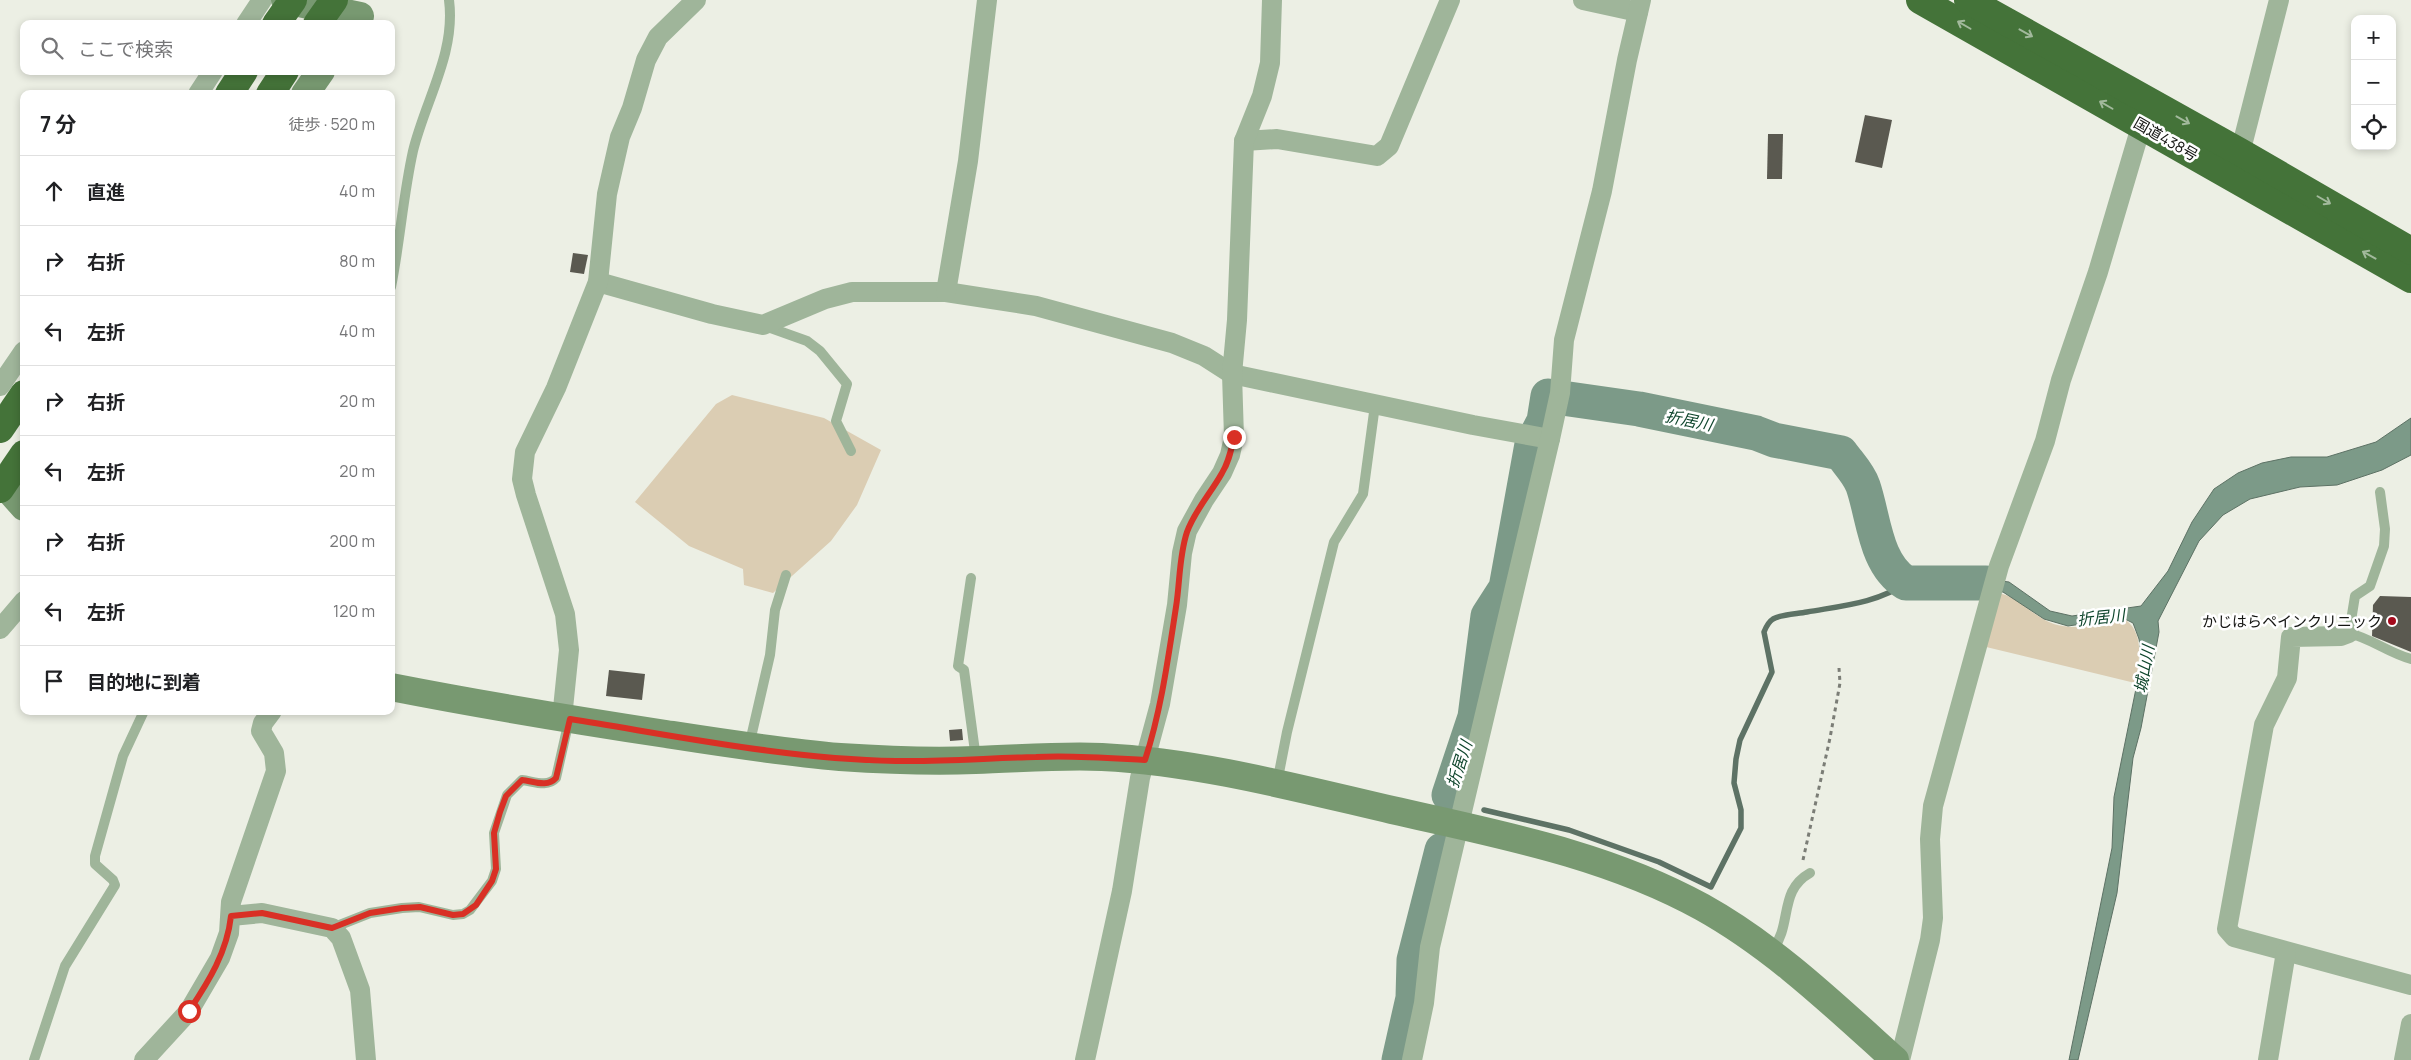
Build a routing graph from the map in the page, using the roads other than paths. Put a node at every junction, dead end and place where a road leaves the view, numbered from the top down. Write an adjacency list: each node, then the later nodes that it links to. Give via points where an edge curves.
1 (262, 0): 16 (street)
2 (285, 0): 15 (street)
3 (293, 0): 17 (highway, bridge)
4 (334, 0): 18 (highway, bridge)
5 (449, 0): 32 (lane, via 451,30 416,139)
6 (696, 0): 34 (street, via 658,37 646,60 620,137 607,194)
7 (988, 0): 35 (street, via 968,161)
8 (1272, 0): 28 (street, via 1270,63 1262,96)
9 (1450, 0): 28 (street, via 1389,146 1377,156 1277,139)
10 (1583, 0): 14 (street)
11 (1920, 0): 27 (highway, 国道438号, one-way to 11)
12 (1968, 0): 27 (highway, 国道438号, one-way to 27)
13 (2279, 0): 29 (street)
14 (1640, 6): 43 (street, via 1602,191 1564,340 1559,398)
15 (361, 13)
16 (249, 20)
17 (279, 20)
18 (320, 20)
19 (210, 75): 23 (street)
20 (241, 75): 24 (highway)
21 (282, 75): 25 (highway)
22 (318, 75): 26 (street)
23 (201, 90)
24 (232, 90)
25 (273, 90)
26 (308, 90)
27 (2145, 113): 29 (highway, 国道438号, one-way to 29); 30 (highway, 国道438号); 78 (street, via 2045,440 2008,536 1933,806 1930,839 1933,918)
28 (1244, 141): 38 (street)
29 (2240, 152): 30 (street); 31 (highway, 国道438号, one-way to 31)
30 (2233, 178): 33 (highway, 国道438号, one-way to 30)
31 (2411, 251)
32 (395, 264)
33 (2411, 278)
34 (598, 282): 36 (street); 59 (street, via 556,388 525,452 522,467 526,495 565,614 569,650)
35 (946, 292): 36 (street, via 852,292 825,299); 38 (street, via 1036,306 1172,343 1204,356)
36 (763, 325): 44 (lane, via 807,341 820,351 847,384 836,421)
37 (20, 357): 39 (street)
38 (1232, 374): 41 (street); 62 (street, via 1234,437 1230,455 1188,531 1160,704)
39 (0, 386)
40 (20, 400): 42 (highway)
41 (1375, 405): 43 (street); 63 (lane, via 1362,494 1334,542)
42 (0, 429)
43 (1540, 437): 64 (street)
44 (851, 451)
45 (20, 460): 47 (highway, bridge)
46 (0, 480): 49 (street)
47 (0, 489)
48 (2380, 492): 54 (lane, via 2384,546 2370,586 2355,596)
49 (20, 502)
50 (786, 575): 60 (lane, via 775,610 770,655)
51 (971, 578): 61 (lane, via 958,666 964,670)
52 (20, 606): 53 (street)
53 (0, 629)
54 (2350, 634): 55 (lane); 69 (street, via 2291,637 2287,678 2264,725 2227,929 2234,937 2283,948)
55 (2411, 659)
56 (395, 688): 59 (street)
57 (142, 715): 72 (lane, via 123,756 95,856 95,864 114,880 115,885 65,966)
58 (269, 715): 66 (street, via 261,731 274,753 276,771 231,902)
59 (566, 719): 60 (street); 67 (lane, via 556,778 546,784 522,780 506,796 494,833 496,869 492,881 470,910 453,915 420,907 402,908 370,913)
60 (749, 746): 61 (street, via 894,761)
61 (976, 760): 62 (street, via 1036,756)
62 (1145, 760): 63 (street); 75 (street, via 1122,891)
63 (1277, 783): 64 (street)
64 (1458, 825): 68 (street, via 1625,871 1703,908); 76 (street, via 1430,947 1424,1003)
65 (1810, 873): 68 (lane, via 1798,880 1787,906 1782,936)
66 (231, 916): 67 (street, via 262,913); 73 (street, via 226,942 208,982 184,1017)
67 (332, 928): 74 (street, via 340,938 360,990)
68 (1771, 952): 77 (street)
69 (2286, 952): 70 (street); 79 (street)
70 (2411, 985)
71 (2411, 1024): 80 (street)
72 (34, 1060)
73 (144, 1060)
74 (366, 1060)
75 (1085, 1060)
76 (1412, 1060)
77 (1895, 1060)
78 (1900, 1060)
79 (2268, 1060)
80 (2404, 1060)

